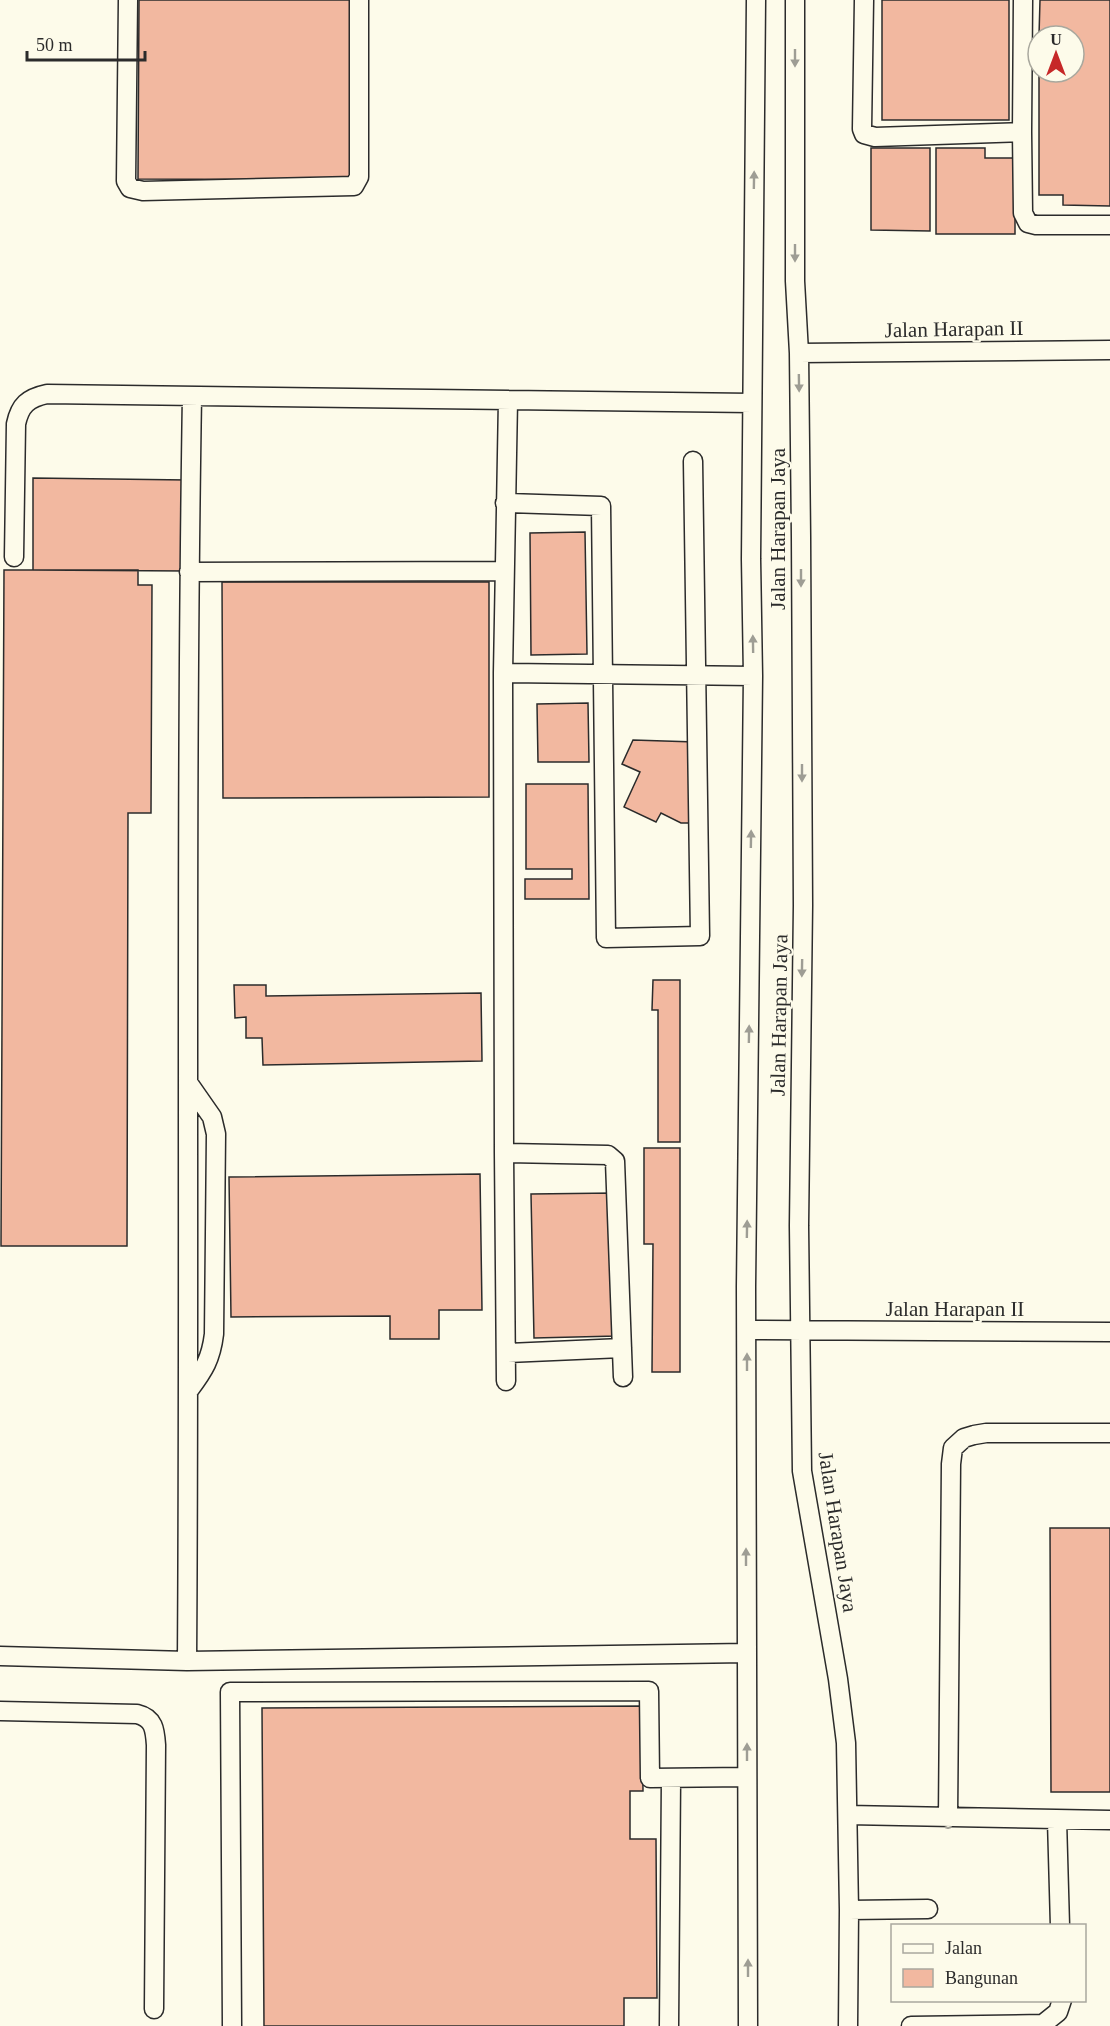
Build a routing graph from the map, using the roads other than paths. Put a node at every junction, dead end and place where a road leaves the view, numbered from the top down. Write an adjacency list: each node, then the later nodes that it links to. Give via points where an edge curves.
1 (128, 0): 2 (street, via 126,181 130,188 143,191 354,186 359,177)
2 (359, 0)
3 (756, 0): 13 (street, Jalan Harapan Jaya, one-way to 3)
4 (795, 0): 10 (street, Jalan Harapan Jaya, one-way to 10, via 795,281)
5 (864, 0): 7 (street, via 864,134 875,137)
6 (1023, 0): 7 (street)
7 (1022, 132): 8 (street, via 1023,213 1028,223)
8 (1110, 225)
9 (1110, 350): 10 (street, Jalan Harapan II)
10 (799, 353): 26 (street, Jalan Harapan Jaya, one-way to 26)
11 (192, 396): 12 (street); 16 (street, via 47,394 24,403 16,424); 18 (street)
12 (508, 400): 13 (street); 15 (street)
13 (752, 403): 22 (street, Jalan Harapan Jaya, one-way to 13)
14 (693, 461): 21 (street)
15 (506, 503): 17 (street); 20 (street, via 601,506)
16 (14, 557)
17 (504, 571): 18 (street); 19 (street)
18 (189, 572): 23 (street)
19 (503, 673): 20 (street); 24 (street)
20 (603, 674): 21 (street); 21 (street, via 606,938 700,936)
21 (695, 674): 22 (street)
22 (753, 676): 25 (street, Jalan Harapan Jaya, one-way to 22)
23 (189, 1084): 32 (street); 32 (street, via 212,1117 216,1134 214,1334 206,1368)
24 (504, 1153): 28 (street, via 608,1155 615,1161); 29 (street)
25 (747, 1330): 26 (street, Jalan Harapan II); 34 (street, Jalan Harapan Jaya, one-way to 25)
26 (800, 1331): 27 (street, Jalan Harapan II); 40 (street, Jalan Harapan Jaya, via 802,1471 838,1679 846,1743)
27 (1110, 1332)
28 (622, 1348): 29 (street); 30 (street)
29 (506, 1353): 31 (street)
30 (623, 1377)
31 (506, 1381)
32 (189, 1390): 36 (street)
33 (1110, 1433): 41 (street, via 986,1433 964,1438 953,1448)
34 (746, 1653): 36 (street); 38 (street, Jalan Harapan Jaya, one-way to 34)
35 (0, 1656): 36 (street)
36 (187, 1661)
37 (0, 1711): 48 (street, via 137,1714 152,1721 156,1745)
38 (747, 1777): 39 (street); 51 (street, Jalan Harapan Jaya, one-way to 38)
39 (671, 1779): 49 (street, via 650,1778 649,1691 230,1692); 50 (street)
40 (848, 1815): 41 (street); 45 (street, Jalan Harapan Jaya)
41 (948, 1818): 42 (street)
42 (1057, 1820): 43 (street); 46 (street)
43 (1110, 1820)
44 (928, 1909): 45 (street)
45 (849, 1910): 52 (street, Jalan Harapan Jaya)
46 (1060, 1924)
47 (1062, 2002): 53 (street, via 1058,2012 1042,2024)
48 (154, 2009)
49 (232, 2026)
50 (669, 2026)
51 (748, 2026)
52 (848, 2026)
53 (911, 2026)

